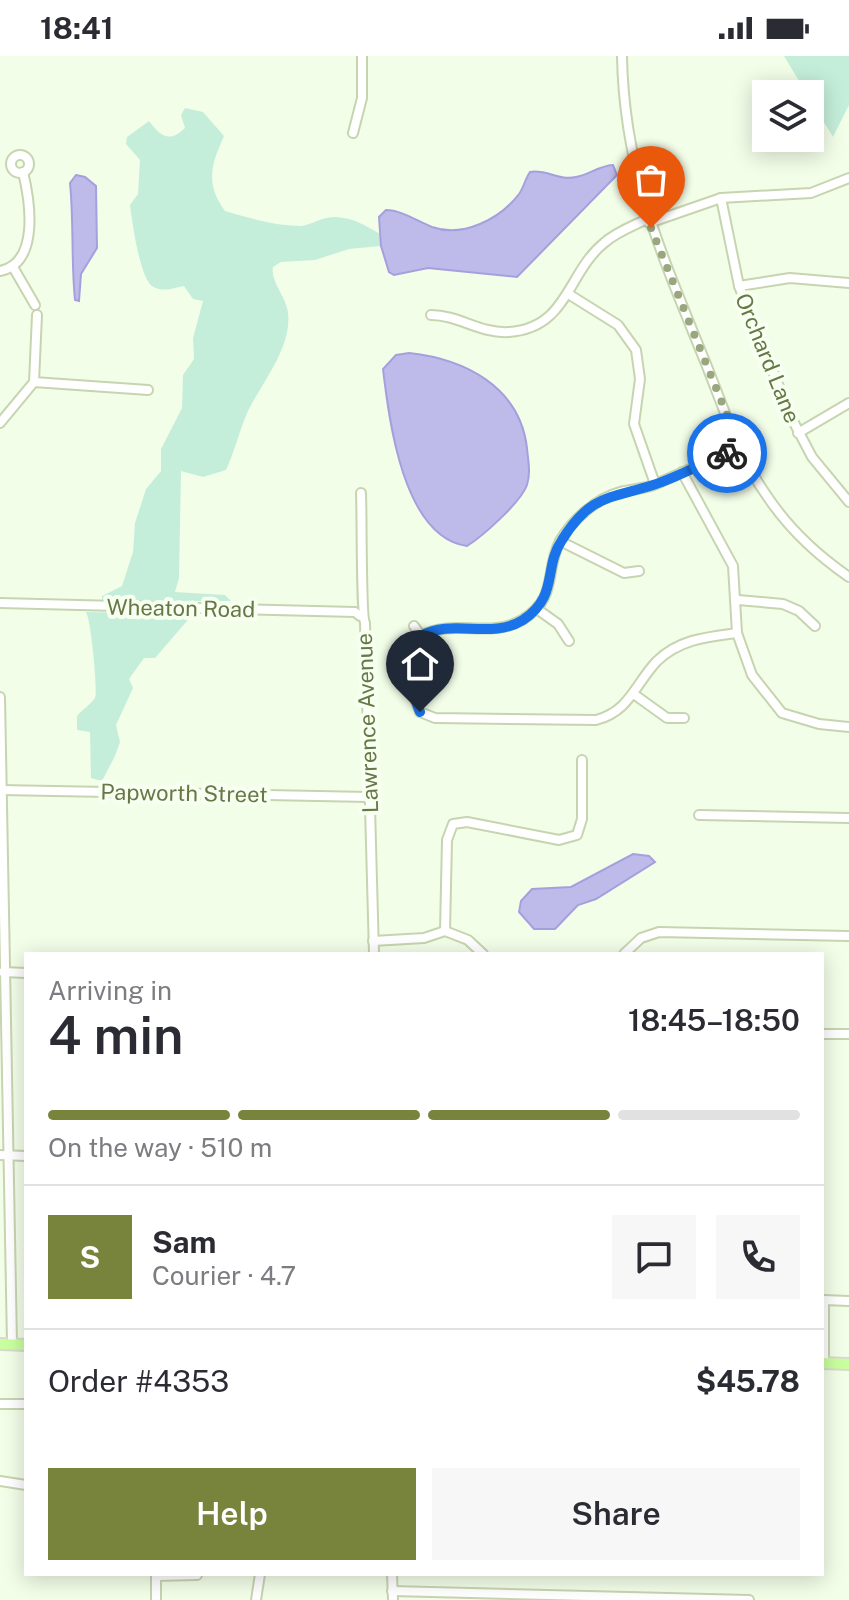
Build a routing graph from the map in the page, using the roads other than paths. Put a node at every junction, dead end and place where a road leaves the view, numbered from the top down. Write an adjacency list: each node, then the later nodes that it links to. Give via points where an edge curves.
1 (362, 56): 3 (street, via 362,98)
2 (622, 56): 7 (street, via 624,122)
3 (353, 133)
4 (23, 172): 8 (street, via 27,240)
5 (849, 178): 6 (street, via 811,193)
6 (721, 198): 7 (street); 11 (street, Orchard Lane)
7 (648, 221): 12 (street, via 603,243 582,268); 19 (street)
8 (13, 267): 9 (street); 14 (street, via 36,310)
9 (0, 271)
10 (849, 283): 11 (street, via 790,278)
11 (739, 286): 18 (street, Orchard Lane)
12 (570, 295): 13 (street, via 544,320 515,332 485,331); 21 (street, via 618,325 636,350 640,379 634,424)
13 (431, 315)
14 (34, 382): 15 (street); 17 (street)
15 (148, 390)
16 (849, 403): 18 (street)
17 (0, 423)
18 (798, 433): 23 (street, Orchard Lane, via 824,475)
19 (740, 447): 20 (street); 26 (street, via 782,517)
20 (682, 472): 21 (street); 27 (street, via 725,546)
21 (655, 484): 24 (street, via 600,499)
22 (361, 493): 30 (street, Lawrence Avenue, via 365,569)
23 (849, 502)
24 (560, 541): 25 (street, via 624,573); 29 (street, via 550,585)
25 (639, 571)
26 (849, 577)
27 (738, 600): 32 (street, via 783,604); 33 (street)
28 (0, 603): 30 (street, Wheaton Road)
29 (537, 609): 34 (street, via 508,627 440,629); 35 (street, via 558,624)
30 (360, 616): 42 (street, Lawrence Avenue, via 365,623)
31 (414, 626): 34 (street)
32 (815, 626)
33 (737, 633): 36 (street, via 676,647 655,663); 39 (street, via 752,675 782,713)
34 (421, 636): 36 (street, via 412,655 413,691 420,712 440,718 582,721 610,716)
35 (569, 641)
36 (635, 695): 38 (street, via 667,718)
37 (0, 697): 41 (street)
38 (684, 718)
39 (849, 727)
40 (582, 760): 45 (street, via 577,835 559,840 467,822 452,826 447,840)
41 (1, 790): 42 (street, Papworth Street); 51 (street)
42 (369, 797): 47 (street, Lawrence Avenue)
43 (699, 815): 44 (street)
44 (849, 818)
45 (445, 931): 47 (street, via 424,938); 49 (street)
46 (849, 936): 50 (street, via 659,932 641,938)
47 (373, 941): 48 (street, Lawrence Avenue)
48 (374, 952)
49 (481, 952)
50 (626, 952)
51 (2, 972): 52 (street); 55 (street)
52 (24, 973)
53 (824, 1034): 54 (street)
54 (849, 1034)
55 (4, 1155): 56 (street); 60 (street)
56 (24, 1156)
57 (824, 1300): 58 (street)
58 (849, 1301)
59 (0, 1344): 60 (main road)
60 (12, 1344): 61 (main road)
61 (24, 1345)
62 (824, 1363): 63 (main road)
63 (849, 1364)
64 (0, 1404): 65 (street)
65 (24, 1404)
66 (0, 1481): 67 (street)
67 (24, 1485)
68 (156, 1576): 71 (street)
69 (260, 1576): 72 (street)
70 (392, 1595): 73 (street)
71 (156, 1600)
72 (256, 1600)
73 (749, 1600)

